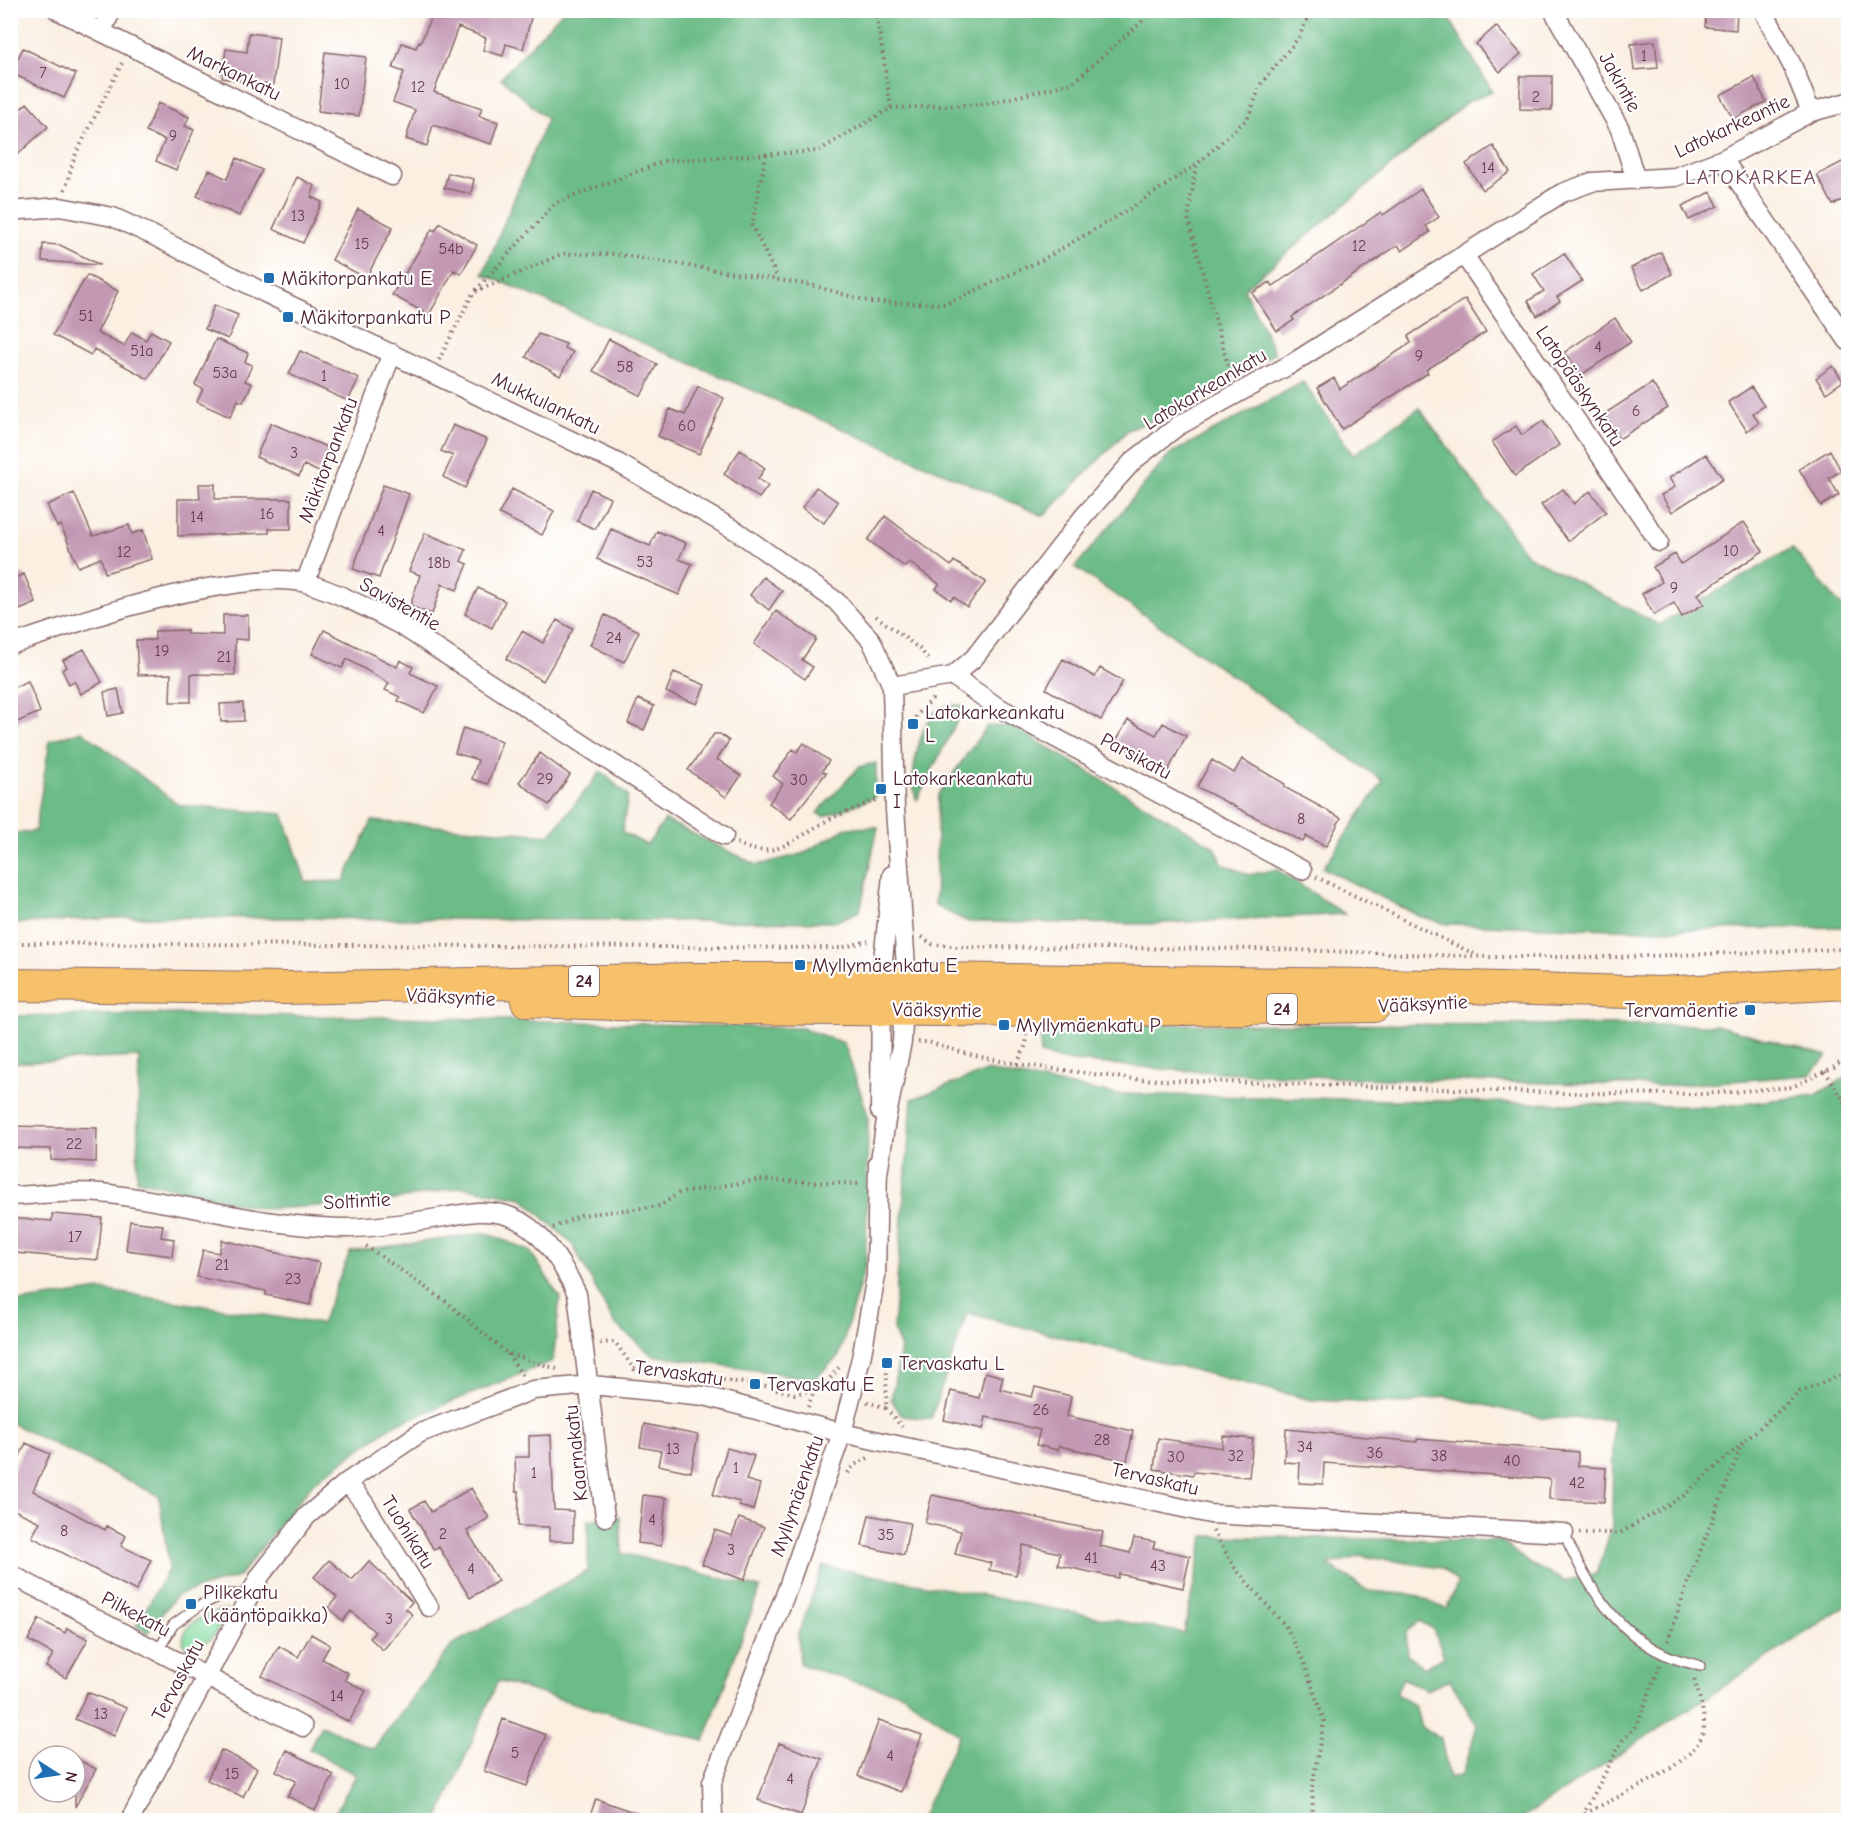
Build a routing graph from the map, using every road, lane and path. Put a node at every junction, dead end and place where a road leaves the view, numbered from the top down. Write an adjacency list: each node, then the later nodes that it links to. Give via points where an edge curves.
1 (57, 10): 8 (street, Markankatu)
2 (112, 10): 8 (street)
3 (876, 10): 11 (path)
4 (1155, 10): 11 (path, via 1072,83 986,104)
5 (1311, 10): 15 (path, via 1299,37 1261,84 1248,118)
6 (1553, 10): 17 (street, Jakintie, via 1620,129)
7 (1763, 10): 12 (street)
8 (101, 32): 9 (street, Markankatu)
9 (130, 47): 16 (street, Markankatu); 19 (path, via 74,158)
10 (1848, 102): 12 (street, Latokarkeantie)
11 (891, 108): 13 (path, via 818,151)
12 (1811, 112): 14 (street, Latokarkeantie)
13 (766, 154): 22 (path, via 752,225); 23 (path, via 665,160 555,203)
14 (1723, 159): 17 (street, Latokarkeantie, via 1675,177); 24 (street)
15 (1196, 165): 22 (path, via 1042,260 946,304 870,302); 27 (path, via 1188,218)
16 (392, 176)
17 (1636, 180): 18 (street, Latokarkeantie, via 1592,182)
18 (1562, 193): 21 (street, Latokarkeankatu)
19 (60, 207): 20 (street, Mukkulankatu); 25 (street, Mukkulankatu, via 113,217)
20 (10, 212)
21 (1464, 255): 27 (street, Latokarkeankatu); 28 (street, Latopääskynkatu)
22 (778, 279): 23 (path, via 615,254 562,254)
23 (473, 293): 26 (path)
24 (1848, 341)
25 (392, 353): 26 (street, Mukkulankatu); 29 (street, Mäkitorpankatu)
26 (432, 373): 32 (street, Mukkulankatu, via 618,463 738,532 836,601 870,640)
27 (1236, 395): 31 (street, Latokarkeankatu, via 1178,426 1132,461 1084,516 974,658)
28 (1659, 542)
29 (305, 583): 30 (street, Savistentie, via 274,579 195,589 110,611); 34 (street, Savistentie, via 365,606 402,626)
30 (10, 645)
31 (953, 676): 32 (street); 35 (street, Parsikatu, via 996,706)
32 (892, 686): 33 (street, Mukkulankatu)
33 (888, 804): 34 (path, via 828,820 794,843 764,852 745,848); 36 (street, Mukkulankatu); 37 (street, Mukkulankatu, via 894,854)
34 (724, 836)
35 (1302, 870): 40 (path)
36 (905, 936): 40 (path, via 919,934 932,944 959,947 1267,949); 41 (street, Mukkulankatu)
37 (884, 938): 38 (path, via 840,948); 41 (street, Mukkulankatu)
38 (10, 943)
39 (1848, 949): 40 (path, via 1618,957)
40 (1477, 956)
41 (893, 979): 44 (highway, Vääksyntie / 24); 45 (highway, Vääksyntie / 24, via 1446,986); 46 (street, Myllymäenkatu)
42 (1848, 983): 45 (highway, Vääksyntie / 24)
43 (10, 985): 44 (highway, Vääksyntie / 24)
44 (286, 988): 46 (highway, Vääksyntie / 24, via 606,1005)
45 (1660, 993): 46 (highway, Vääksyntie / 24, via 1319,1008)
46 (893, 1010): 51 (street, Myllymäenkatu)
47 (1848, 1056): 49 (path)
48 (1017, 1064): 49 (path, via 1131,1079 1692,1094 1792,1087)
49 (1825, 1071): 50 (path)
50 (1848, 1107)
51 (878, 1179): 54 (path, via 758,1180 679,1193 660,1206 581,1215); 67 (street, Myllymäenkatu, via 876,1276)
52 (10, 1196): 53 (street, Soltintie, via 98,1192 263,1220)
53 (341, 1228): 54 (street, Soltintie, via 467,1211 503,1214); 56 (path, via 445,1300)
54 (538, 1234): 55 (street, Soltintie, via 564,1267 577,1294)
55 (584, 1345): 58 (path, via 615,1342 634,1369); 61 (street, Soltintie)
56 (507, 1353): 61 (path); 62 (path)
57 (842, 1363): 63 (path, via 824,1387)
58 (646, 1370)
59 (1848, 1372): 68 (path, via 1800,1392)
60 (713, 1379): 63 (path, via 795,1394)
61 (591, 1384): 62 (street, Tervaskatu); 65 (street, Tervaskatu, via 705,1396); 71 (street, Kaarnakatu)
62 (533, 1390): 69 (street, Tervaskatu, via 420,1433)
63 (814, 1391): 65 (path)
64 (886, 1408): 66 (path, via 890,1417)
65 (802, 1422): 67 (street, Tervaskatu)
66 (906, 1430)
67 (842, 1433): 70 (street, Tervaskatu); 84 (street, Myllymäenkatu, via 788,1590 722,1750 712,1782)
68 (1743, 1442): 72 (path, via 1682,1497 1620,1533); 77 (path)
69 (347, 1482): 74 (street, Tervaskatu, via 307,1516 260,1576); 75 (street, Tuohikatu)
70 (1210, 1514): 72 (street, Tervaskatu); 85 (path, via 1209,1526 1234,1568 1287,1628 1303,1660 1324,1721 1312,1787)
71 (605, 1517)
72 (1564, 1533): 77 (lane, via 1600,1601 1628,1630)
73 (10, 1574): 76 (street, Pilkekatu)
74 (250, 1595): 76 (lane, via 224,1594 199,1606 173,1625); 80 (street, Tervaskatu)
75 (429, 1607)
76 (158, 1651): 80 (street, Pilkekatu)
77 (1664, 1654): 78 (lane); 82 (path, via 1637,1725 1622,1741)
78 (1689, 1663): 79 (lane); 82 (path, via 1703,1715 1701,1739 1677,1764)
79 (1700, 1666)
80 (204, 1676): 81 (street, Pilkekatu); 83 (street, Tervaskatu)
81 (303, 1727)
82 (1583, 1815): 86 (path)
83 (130, 1821)
84 (712, 1821)
85 (1313, 1821)
86 (1575, 1821)

